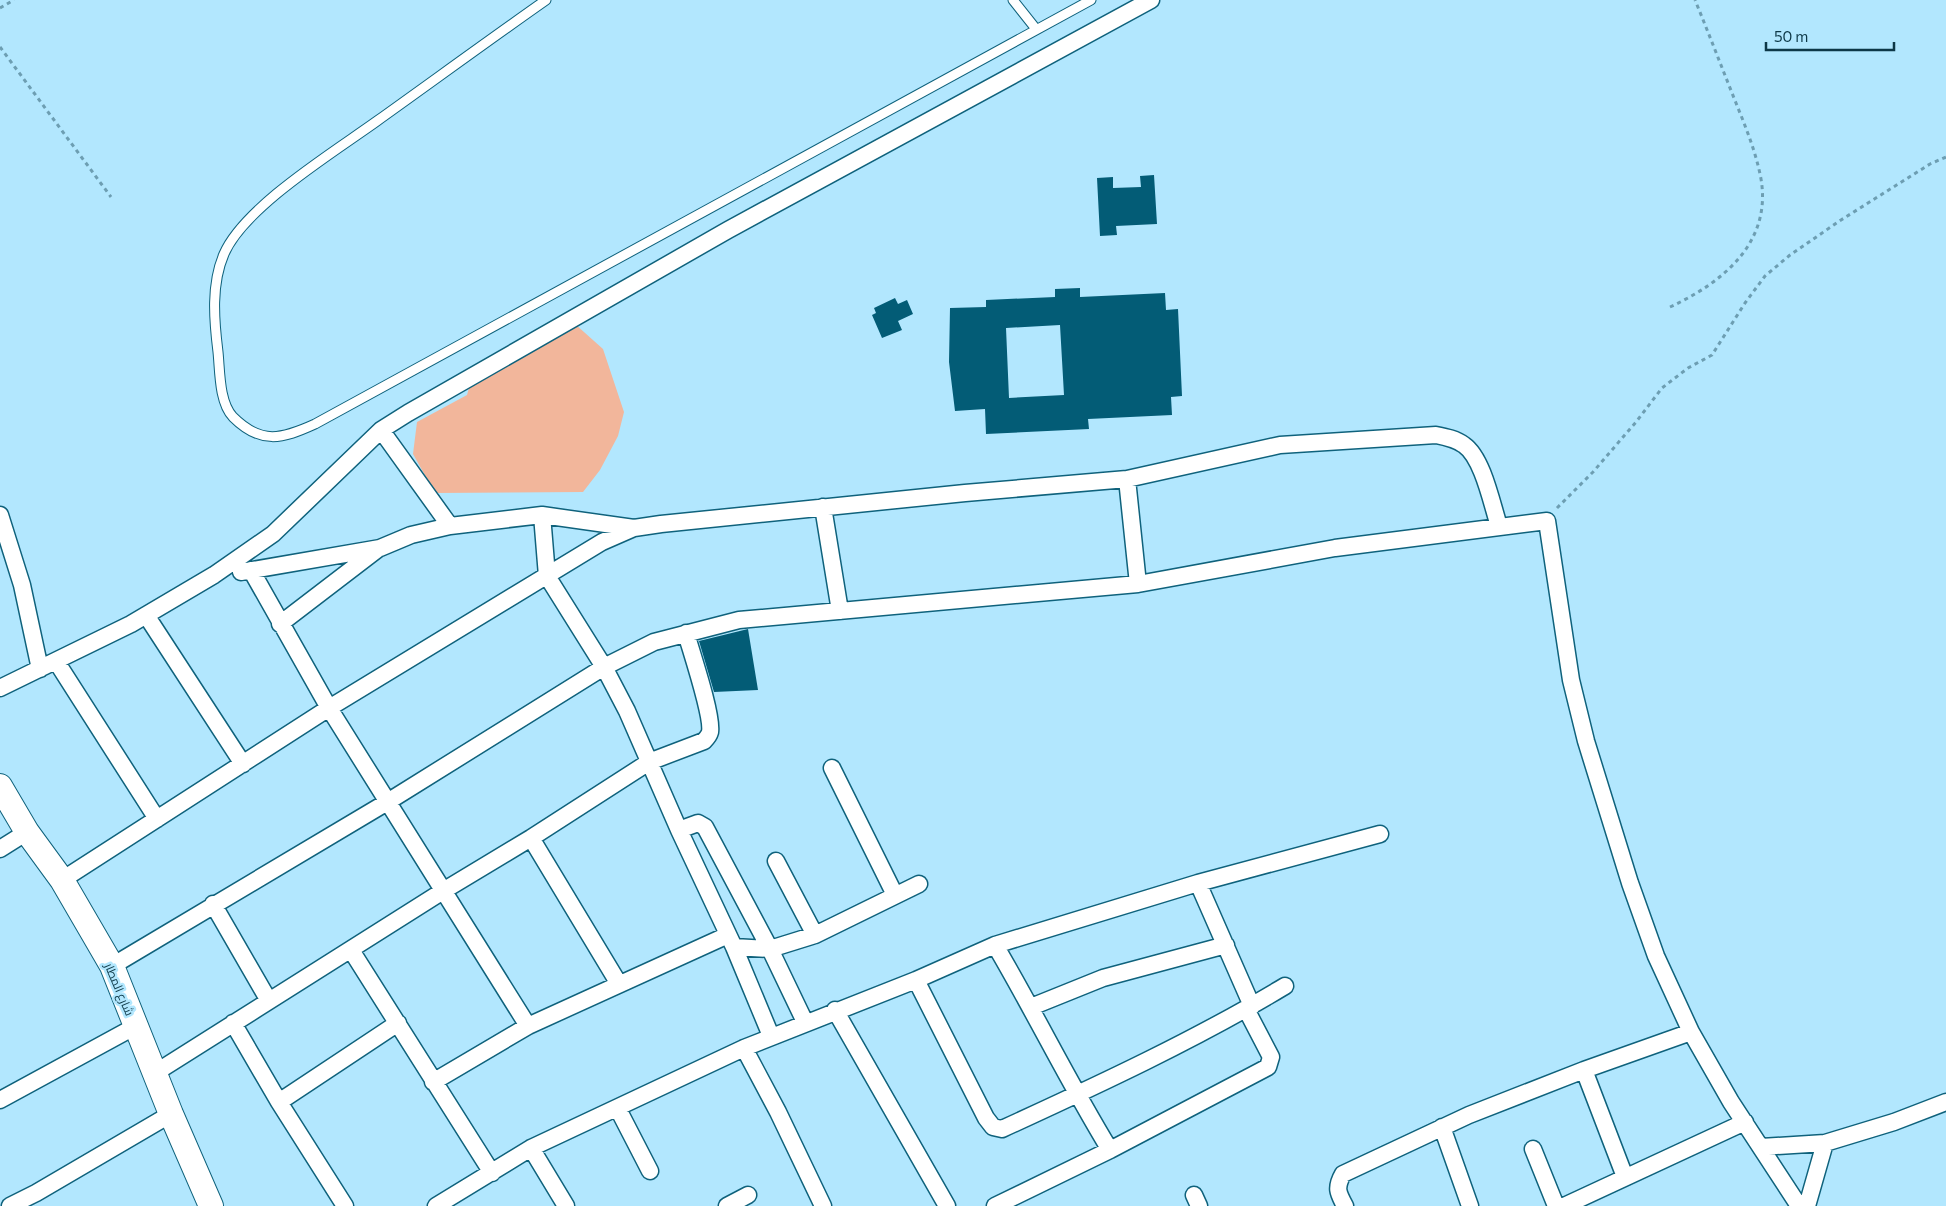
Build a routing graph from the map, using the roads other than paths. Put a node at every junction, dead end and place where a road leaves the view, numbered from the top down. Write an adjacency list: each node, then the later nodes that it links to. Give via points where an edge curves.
1 (546, 0): 5 (lane, via 296,179 236,233 216,277 214,302 222,392 230,413 246,430 268,438 291,435 315,424)
2 (1013, 0): 5 (lane)
3 (1091, 0): 5 (lane)
4 (1151, 0): 6 (street, via 728,230)
5 (1036, 29)
6 (381, 430): 11 (street); 16 (street, via 273,534)
7 (1127, 479): 8 (street); 12 (street, via 1280,445 1436,435 1466,446 1479,463); 18 (street)
8 (822, 507): 13 (street); 19 (street)
9 (0, 515): 25 (street, via 22,585)
10 (542, 515): 11 (street); 13 (street); 17 (street)
11 (450, 526): 14 (street)
12 (1499, 526): 18 (street, via 1335,548); 65 (street, via 1547,521 1571,680 1586,741 1656,956)
13 (634, 528): 17 (street, via 602,542)
14 (380, 548): 15 (street); 21 (street)
15 (251, 570): 16 (street); 21 (street)
16 (214, 575): 20 (street)
17 (548, 576): 24 (street); 27 (street)
18 (1138, 584): 19 (street)
19 (840, 611): 22 (street, via 739,620)
20 (146, 615): 23 (street); 29 (street)
21 (280, 624): 27 (street)
22 (686, 633): 24 (street, via 654,642); 28 (street, via 711,730 704,741)
23 (56, 661): 25 (street); 33 (street)
24 (604, 667): 28 (street); 32 (street)
25 (40, 669): 26 (street)
26 (0, 688)
27 (330, 708): 29 (street); 32 (street)
28 (649, 762): 34 (street); 37 (street)
29 (243, 764): 33 (street)
30 (832, 768): 44 (street)
31 (0, 786): 35 (street, شارع المطار)
32 (389, 801): 43 (street); 45 (street)
33 (157, 819): 40 (street)
34 (679, 830): 47 (street); 50 (street, via 698,824 705,826)
35 (28, 832): 38 (street); 40 (street, شارع المطار)
36 (1380, 834): 41 (street)
37 (531, 838): 43 (street); 54 (street)
38 (0, 849)
39 (776, 861): 46 (street)
40 (62, 880): 52 (street, شارع المطار)
41 (1198, 883): 48 (street); 49 (street)
42 (919, 884): 44 (street)
43 (442, 891): 51 (street); 64 (street)
44 (895, 895): 46 (street)
45 (213, 904): 52 (street); 56 (street)
46 (815, 935): 50 (street)
47 (731, 941): 50 (street); 54 (street); 66 (street)
48 (995, 945): 53 (street); 57 (street)
49 (1226, 945): 57 (street, via 1103,978); 58 (street)
50 (770, 949): 60 (street)
51 (351, 950): 56 (street); 62 (street)
52 (112, 966): 63 (street, شارع المطار)
53 (916, 980): 59 (street); 71 (street, via 993,1127 1002,1129)
54 (619, 984): 64 (street)
55 (1285, 986): 58 (street)
56 (268, 1001): 61 (street)
57 (1031, 1007): 71 (street)
58 (1249, 1007): 71 (street); 83 (street, via 1271,1057 1268,1067)
59 (835, 1010): 60 (street); 96 (street)
60 (805, 1022): 66 (street)
61 (233, 1023): 69 (street); 73 (street)
62 (398, 1023): 70 (street); 73 (street)
63 (136, 1026): 69 (street, شارع المطار); 72 (street)
64 (528, 1026): 70 (street)
65 (1691, 1032): 68 (street); 77 (street)
66 (771, 1036): 67 (street)
67 (744, 1048): 75 (street); 95 (street)
68 (1584, 1070): 78 (street); 86 (street)
69 (155, 1072): 76 (street, شارع المطار)
70 (434, 1082): 85 (street)
71 (1076, 1095): 83 (street)
72 (0, 1100)
73 (279, 1102): 91 (street)
74 (1946, 1102): 79 (street)
75 (618, 1109): 81 (street); 84 (street)
76 (171, 1114): 88 (street); 90 (street, شارع المطار)
77 (1745, 1122): 80 (street); 86 (street)
78 (1442, 1127): 98 (street, via 1343,1174 1337,1184 1337,1192); 99 (street)
79 (1824, 1143): 80 (street); 103 (street)
80 (1761, 1147): 102 (street)
81 (531, 1148): 85 (street); 93 (street)
82 (1533, 1149): 100 (street)
83 (1110, 1150): 97 (street)
84 (650, 1171)
85 (492, 1173): 92 (street)
86 (1625, 1177): 101 (street)
87 (748, 1195): 94 (street)
88 (40, 1200): 89 (street)
89 (10, 1206)
90 (212, 1206)
91 (345, 1206)
92 (436, 1206)
93 (566, 1206)
94 (726, 1206)
95 (823, 1206)
96 (947, 1206)
97 (995, 1206)
98 (1345, 1206)
99 (1470, 1206)
100 (1556, 1206)
101 (1564, 1206)
102 (1799, 1206)
103 (1807, 1206)

